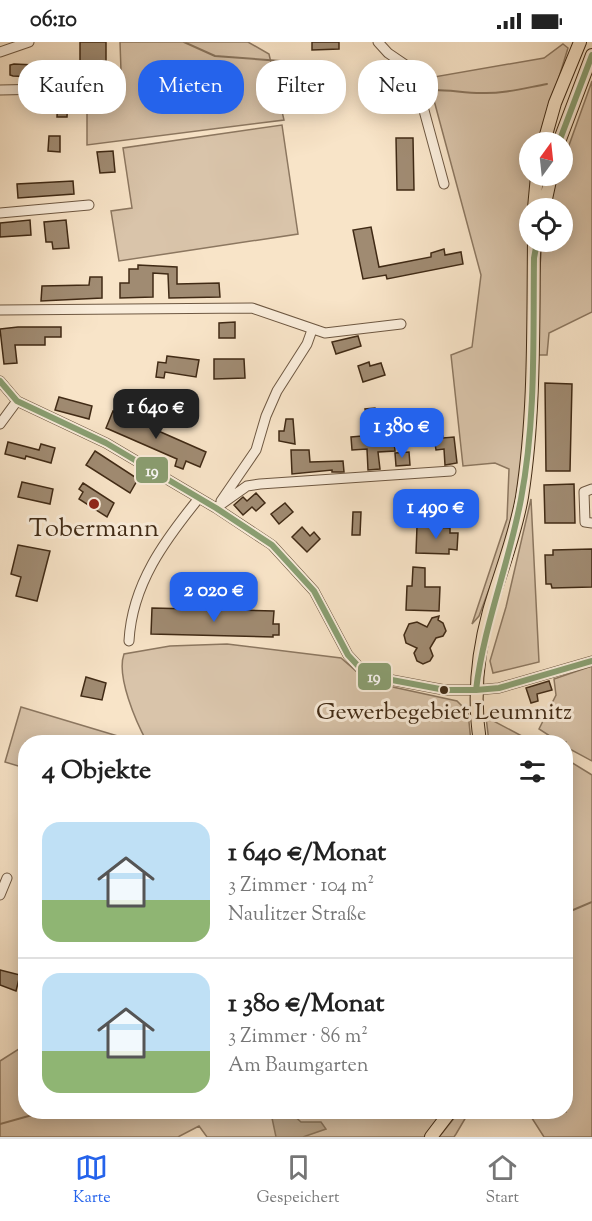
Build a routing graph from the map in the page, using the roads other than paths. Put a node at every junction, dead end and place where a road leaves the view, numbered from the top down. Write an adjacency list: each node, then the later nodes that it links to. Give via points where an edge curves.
1 (29, 42): 4 (street)
2 (378, 42): 10 (street, via 413,70)
3 (580, 42): 8 (main road)
4 (0, 52)
5 (592, 55): 9 (main road)
6 (0, 90): 7 (street)
7 (18, 90)
8 (547, 132)
9 (563, 132)
10 (444, 184)
11 (89, 205): 12 (street)
12 (0, 213)
13 (535, 252): 27 (main road, via 530,415 522,498 482,641)
14 (0, 310): 16 (street, via 252,308)
15 (401, 324): 16 (street, via 348,332)
16 (312, 330): 23 (street, via 277,392 256,450)
17 (0, 381): 18 (street)
18 (17, 401): 19 (street); 22 (street, via 106,443)
19 (0, 424)
20 (451, 471): 23 (street, via 247,486)
21 (592, 489): 24 (street, via 584,492 583,497 585,522)
22 (199, 498): 23 (street); 25 (street, via 153,560 142,584)
23 (216, 508): 27 (street, via 272,545 314,591 348,655 361,669 375,677 445,690)
24 (592, 523)
25 (129, 640)
26 (592, 661): 27 (street, via 499,688)
27 (476, 690): 28 (main road)
28 (479, 735)
29 (7, 878): 30 (street)
30 (0, 896)
31 (445, 1119): 32 (main road)
32 (431, 1137)

